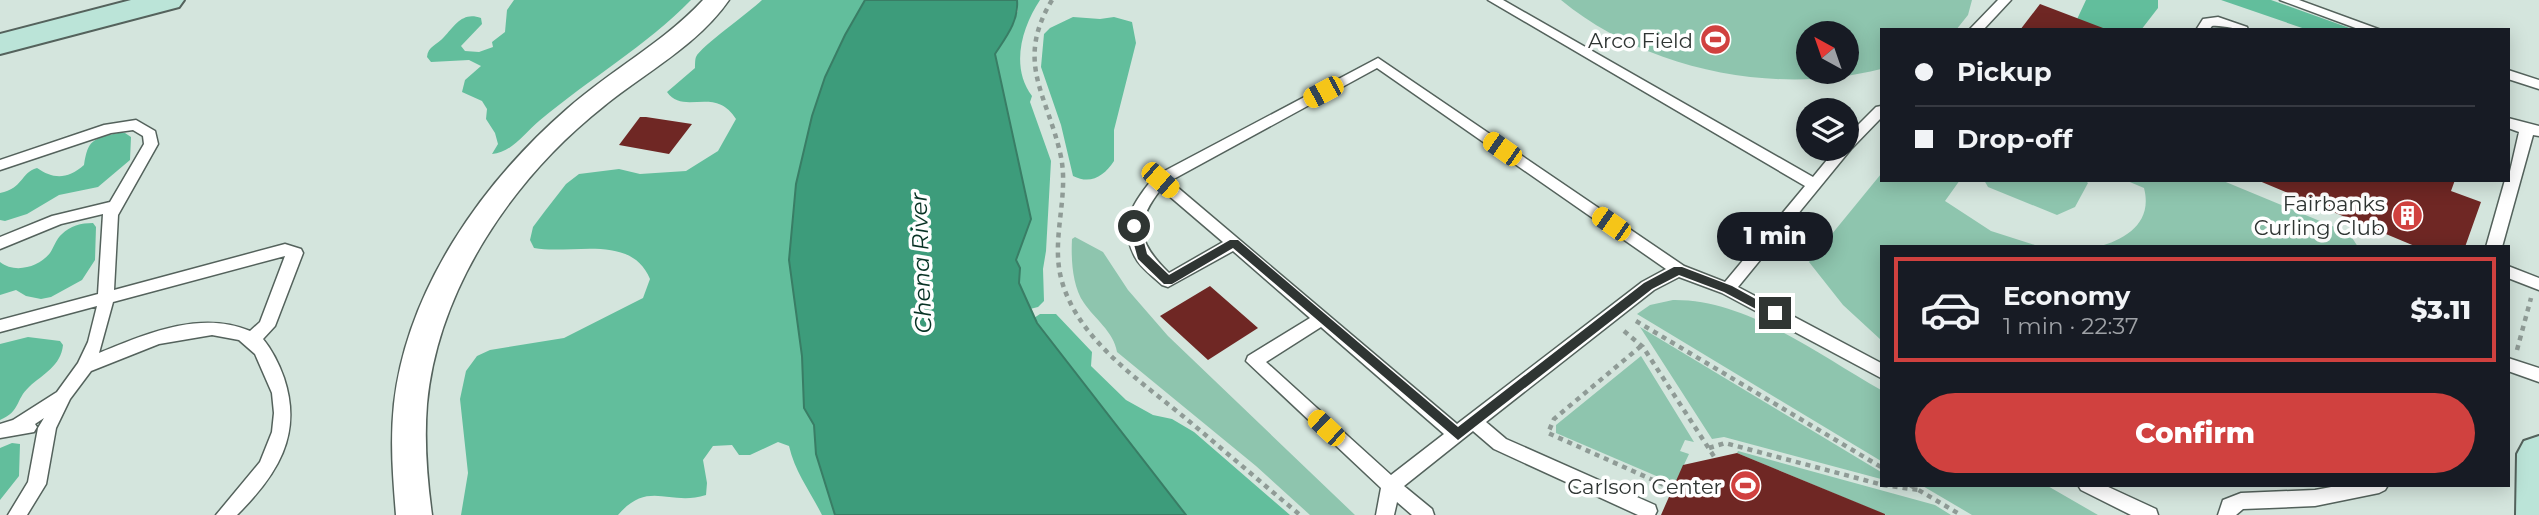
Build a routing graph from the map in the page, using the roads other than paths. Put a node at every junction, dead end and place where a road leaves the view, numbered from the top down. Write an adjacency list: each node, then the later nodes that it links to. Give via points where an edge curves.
1 (168, 0): 10 (street)
2 (717, 0): 51 (street, via 690,27 554,135 499,196 468,243 438,298 412,385 407,453)
3 (1494, 0): 22 (lane)
4 (2005, 0): 6 (lane)
5 (2286, 0): 9 (lane)
6 (1977, 28)
7 (2204, 28): 8 (lane, via 2218,21)
8 (2237, 28)
9 (2369, 28)
10 (0, 44)
11 (2510, 75): 12 (lane)
12 (2539, 85)
13 (1880, 111): 16 (lane)
14 (2510, 124): 15 (lane)
15 (2533, 130): 19 (lane)
16 (1859, 133)
17 (1834, 161): 22 (lane)
18 (0, 165): 23 (lane, via 109,128 136,125 150,134 151,144)
19 (2511, 173)
20 (1160, 180): 25 (lane); 25 (lane, via 1140,205 1134,226 1142,256 1168,281); 27 (lane, via 1378,62)
21 (2509, 182): 26 (lane)
22 (1815, 185): 30 (lane)
23 (115, 206): 24 (lane, via 57,220); 31 (lane, via 110,215)
24 (0, 243)
25 (1234, 243): 32 (lane)
26 (2494, 245)
27 (1678, 270): 30 (lane); 40 (lane, via 1648,286)
28 (2510, 273): 29 (lane)
29 (2537, 283)
30 (1728, 289): 37 (lane)
31 (106, 296): 33 (lane); 34 (lane, via 285,250 295,253 267,326); 36 (lane, via 96,342)
32 (1322, 318): 43 (lane); 45 (lane, via 1254,361)
33 (0, 326)
34 (253, 338): 36 (lane, via 227,330 192,331 145,342); 50 (lane, via 282,393 284,418 278,446 265,472)
35 (2510, 365): 38 (lane)
36 (85, 366): 39 (lane)
37 (1880, 370)
38 (2539, 375)
39 (64, 395): 41 (lane); 42 (lane)
40 (1474, 422): 43 (lane); 48 (lane, via 1500,444)
41 (9, 428): 42 (lane)
42 (47, 428): 49 (lane, via 37,484)
43 (1458, 435): 45 (lane)
44 (2539, 454): 56 (street)
45 (1390, 486): 52 (lane); 53 (lane)
46 (2091, 487): 54 (lane)
47 (2369, 487): 55 (lane, via 2315,498 2241,501 2230,506)
48 (1648, 511)
49 (17, 515)
50 (225, 515)
51 (414, 515)
52 (1385, 515)
53 (1425, 515)
54 (2149, 515)
55 (2227, 515)
56 (2539, 515)

